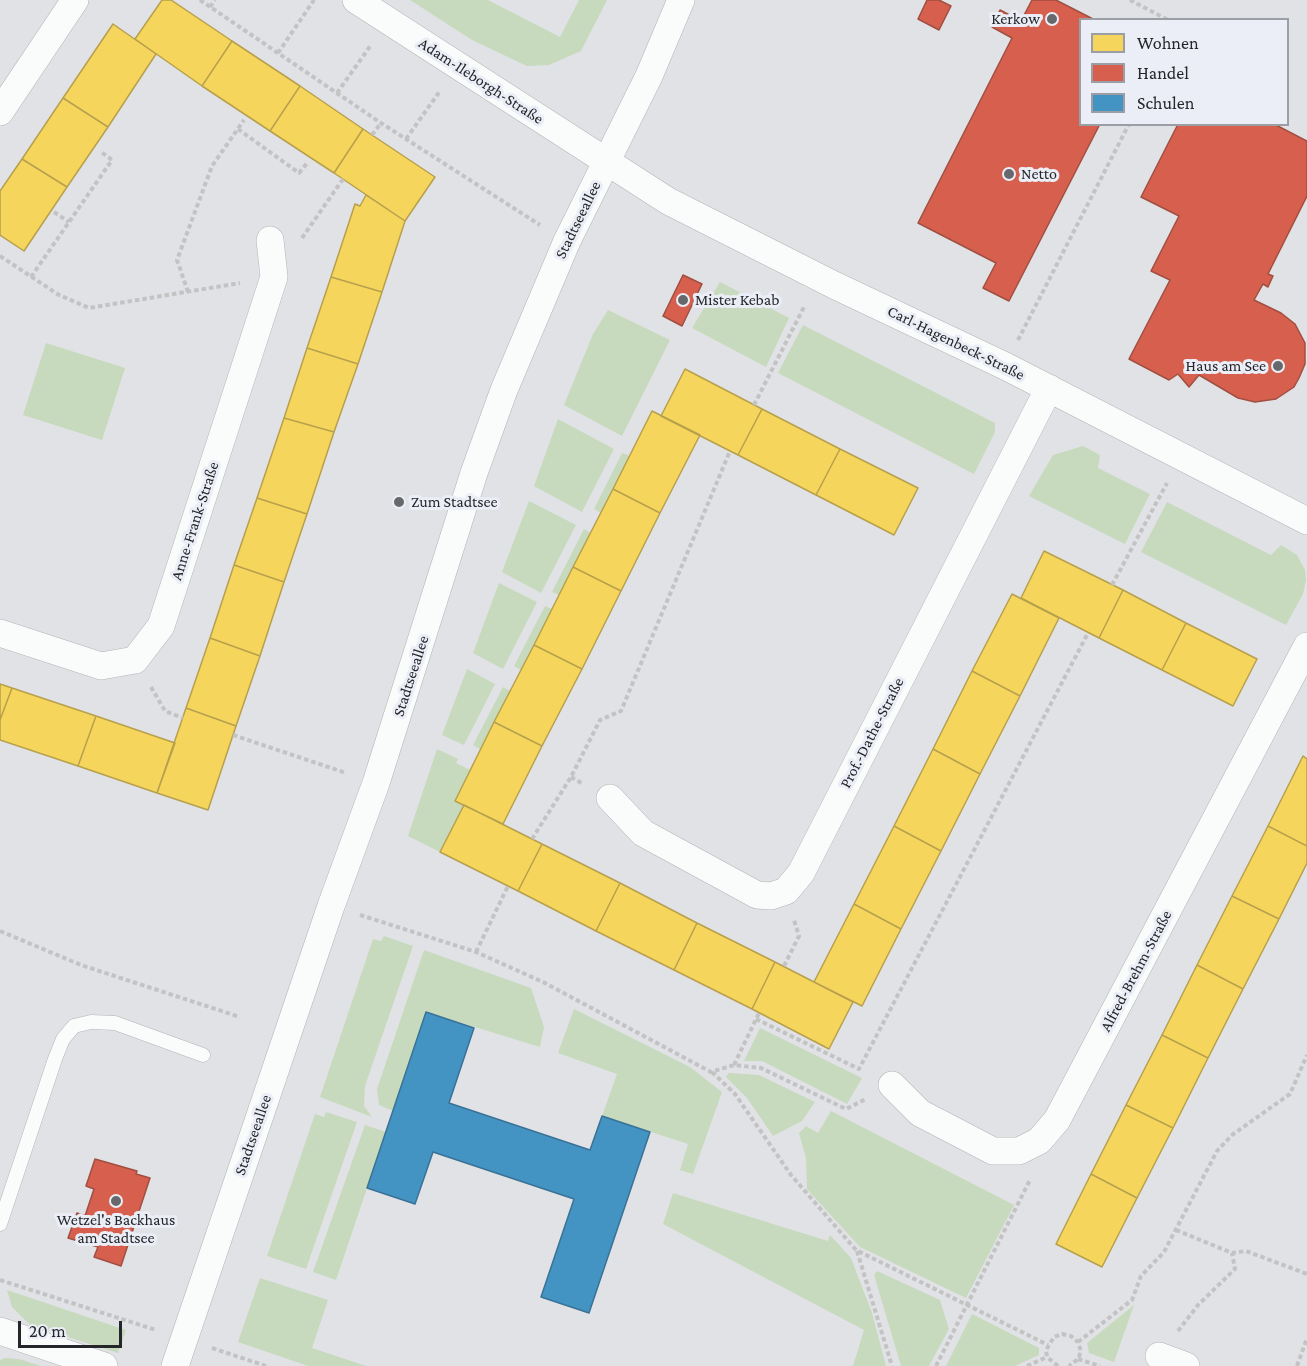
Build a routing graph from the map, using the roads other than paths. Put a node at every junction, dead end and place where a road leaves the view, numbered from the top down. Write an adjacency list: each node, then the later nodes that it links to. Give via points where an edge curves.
1 (75, 0): 4 (street)
2 (356, 0): 6 (street, Adam-Ileborgh-Straße)
3 (681, 0): 6 (street, Stadtseeallee)
4 (10, 76): 5 (street)
5 (0, 112)
6 (607, 161): 8 (street, Carl-Hagenbeck-Straße, via 668,201); 19 (street, Stadtseeallee, via 567,241 504,390 474,473 376,783)
7 (270, 240): 10 (street, Anne-Frank-Straße, via 274,278 161,626 135,660 101,666)
8 (1049, 388): 9 (street, Carl-Hagenbeck-Straße); 12 (street, Prof.-Dathe-Straße, via 801,873 786,891 757,895 643,833)
9 (1307, 521)
10 (0, 633)
11 (1307, 646): 14 (street, Alfred-Brehm-Straße, via 1057,1120 1039,1141 1019,1151 993,1151 920,1113)
12 (610, 798)
13 (203, 1055): 15 (lane, via 116,1023 74,1026 63,1039 55,1059)
14 (892, 1085)
15 (0, 1224)
16 (0, 1331): 18 (street)
17 (1159, 1356): 20 (street)
18 (104, 1366)
19 (175, 1366)
20 (1186, 1366)

